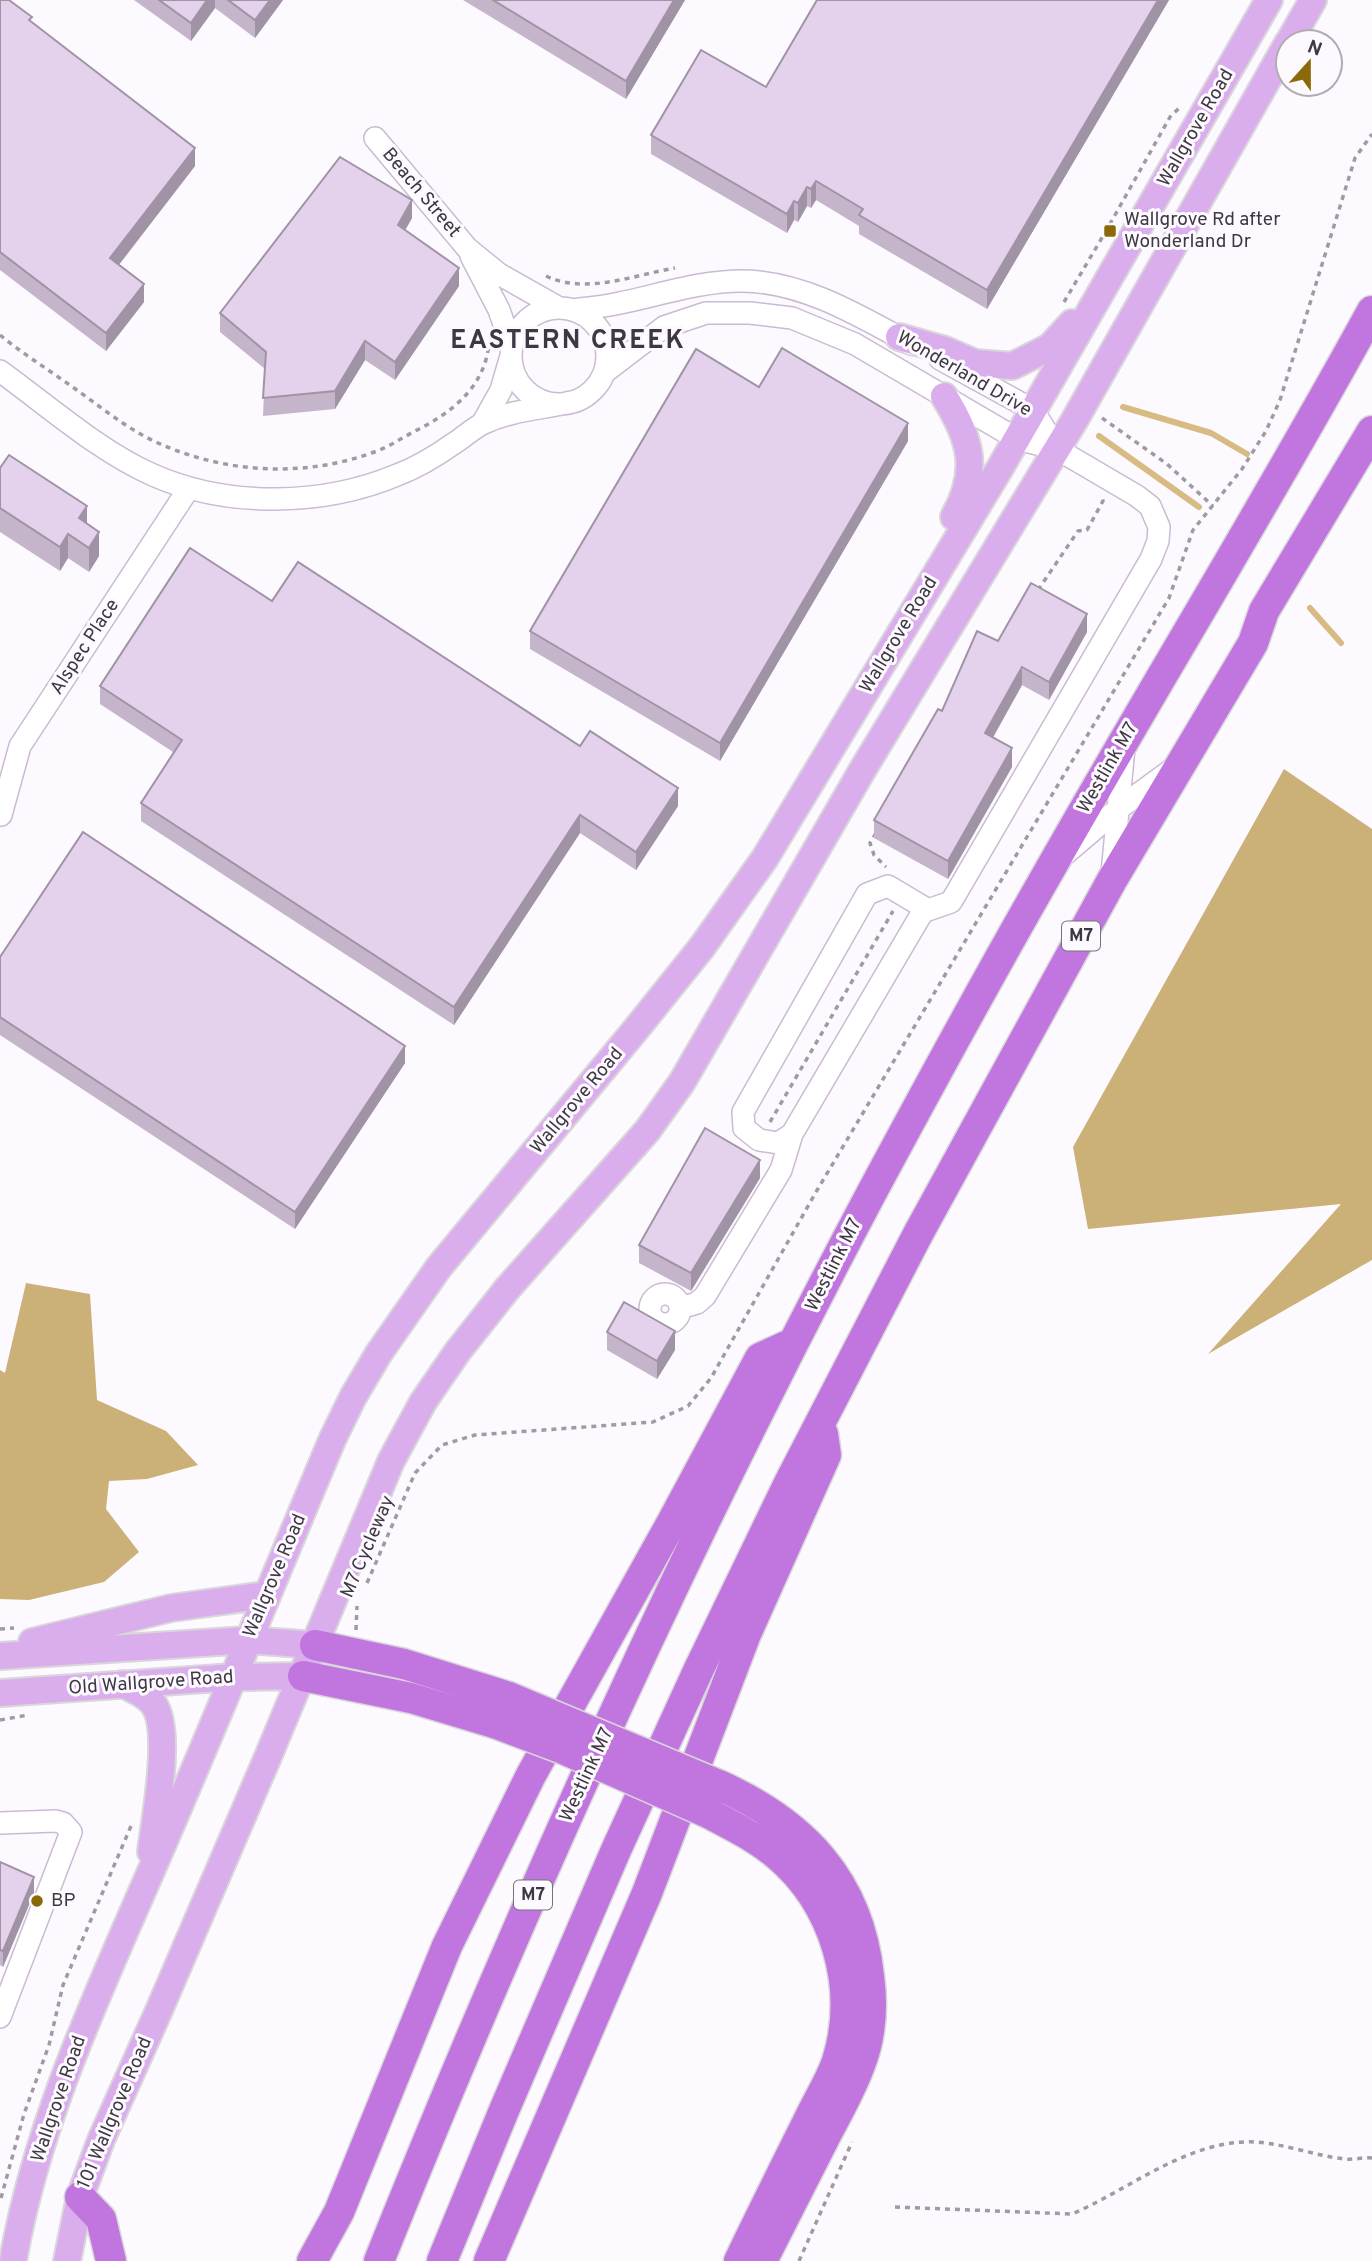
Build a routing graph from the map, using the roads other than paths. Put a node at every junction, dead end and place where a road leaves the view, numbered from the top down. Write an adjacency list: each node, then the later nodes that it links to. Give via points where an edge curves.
1 (1269, 0): 7 (main road, Wallgrove Road)
2 (1313, 0): 3 (main road, Wallgrove Road)
3 (1297, 28)
4 (1274, 68): 20 (main road, Wallgrove Road)
5 (376, 138): 6 (street, Beach Street)
6 (467, 248): 8 (street, Beach Street, via 499,274); 11 (street, Beach Street, via 499,310)
7 (1102, 291): 10 (main road, via 1050,347 1012,366 975,363); 16 (main road, Wallgrove Road)
8 (566, 309): 10 (street, Wonderland Drive, via 614,304 682,287 743,281 791,288 833,303); 11 (street, via 543,311 529,319 518,331); 13 (street, via 586,316 601,334 607,356)
9 (1372, 311): 25 (highway, Westlink M7 / M7)
10 (899, 337): 16 (street, Wonderland Drive)
11 (512, 351): 15 (street, via 513,369 530,393 550,402); 17 (street, via 501,390)
12 (0, 371): 22 (street, via 117,456)
13 (605, 372): 14 (street, Wonderland Drive, via 664,327 706,313 750,313 792,318 825,330); 15 (street, via 586,396)
14 (944, 396): 19 (street, Wonderland Drive); 24 (main road, via 963,431 971,479)
15 (571, 402): 17 (street, via 518,411)
16 (1033, 410): 19 (main road, Wallgrove Road); 20 (street, Wonderland Drive)
17 (482, 424): 22 (street, via 400,475 342,492 296,499 246,498)
18 (1372, 431): 23 (highway, M7, via 1264,611)
19 (1017, 439): 20 (street, Wonderland Drive); 24 (main road, Wallgrove Road)
20 (1057, 449): 31 (street, via 1150,506 1159,527 1158,541 951,902); 38 (main road, Wallgrove Road, via 863,769 682,1082 647,1131 507,1289 423,1402 391,1461)
21 (1372, 470): 23 (highway, via 1280,619)
22 (189, 488): 28 (street, Alspec Place, via 20,746)
23 (1253, 643): 26 (highway, M7)
24 (891, 648): 36 (main road, Wallgrove Road, via 765,858 702,947 439,1267 379,1353 333,1438)
25 (1125, 739): 27 (street); 29 (highway, Westlink M7 / M7)
26 (1179, 764): 27 (street); 30 (highway, M7)
27 (1118, 809): 29 (street); 30 (street)
28 (1, 814)
29 (1051, 867): 34 (highway, Westlink M7 / M7, via 793,1343)
30 (1112, 880): 35 (highway, M7, via 821,1421 799,1488)
31 (925, 908): 32 (street); 32 (street, via 888,886 867,894 743,1112 744,1128 759,1140 778,1143)
32 (792, 1134): 33 (street, via 781,1170 705,1296)
33 (680, 1308)
34 (725, 1451): 54 (highway, M7, via 672,1522 502,1829 447,1946 339,2212); 55 (highway, Westlink M7 / M7, via 698,1535 545,1867)
35 (761, 1570): 56 (highway, via 616,1850); 57 (highway, via 618,1964)
36 (270, 1588): 37 (main road, Wallgrove Road); 39 (main road)
37 (248, 1640): 38 (main road, Old Wallgrove Road); 40 (main road, Old Wallgrove Road); 42 (main road, Wallgrove Road)
38 (314, 1645): 41 (main road, Wallgrove Road); 45 (highway, via 404,1664)
39 (0, 1650)
40 (0, 1656)
41 (303, 1676): 42 (main road, Old Wallgrove Road); 45 (highway, via 411,1698); 48 (main road, Wallgrove Road)
42 (234, 1677): 43 (main road, Old Wallgrove Road); 47 (main road, Wallgrove Road)
43 (123, 1684): 44 (main road, Old Wallgrove Road); 47 (main road, via 155,1706 161,1730)
44 (0, 1693)
45 (503, 1710): 58 (highway, bridge, via 563,1749 708,1813 759,1842 801,1879 825,1915 844,1981 837,2062); 59 (highway, bridge, via 719,1785 768,1809 828,1865 856,1915 870,1982 861,2064)
46 (0, 1823): 49 (street, via 56,1821 71,1832)
47 (149, 1878): 51 (main road, Wallgrove Road, via 58,2095 34,2168)
48 (160, 2008): 50 (main road, 101 Wallgrove Road)
49 (0, 2017)
50 (80, 2197): 52 (main road, 101 Wallgrove Road); 53 (highway, via 101,2219)
51 (13, 2261)
52 (67, 2261)
53 (111, 2261)
54 (312, 2261)
55 (379, 2261)
56 (442, 2261)
57 (489, 2261)
58 (739, 2261)
59 (762, 2261)

